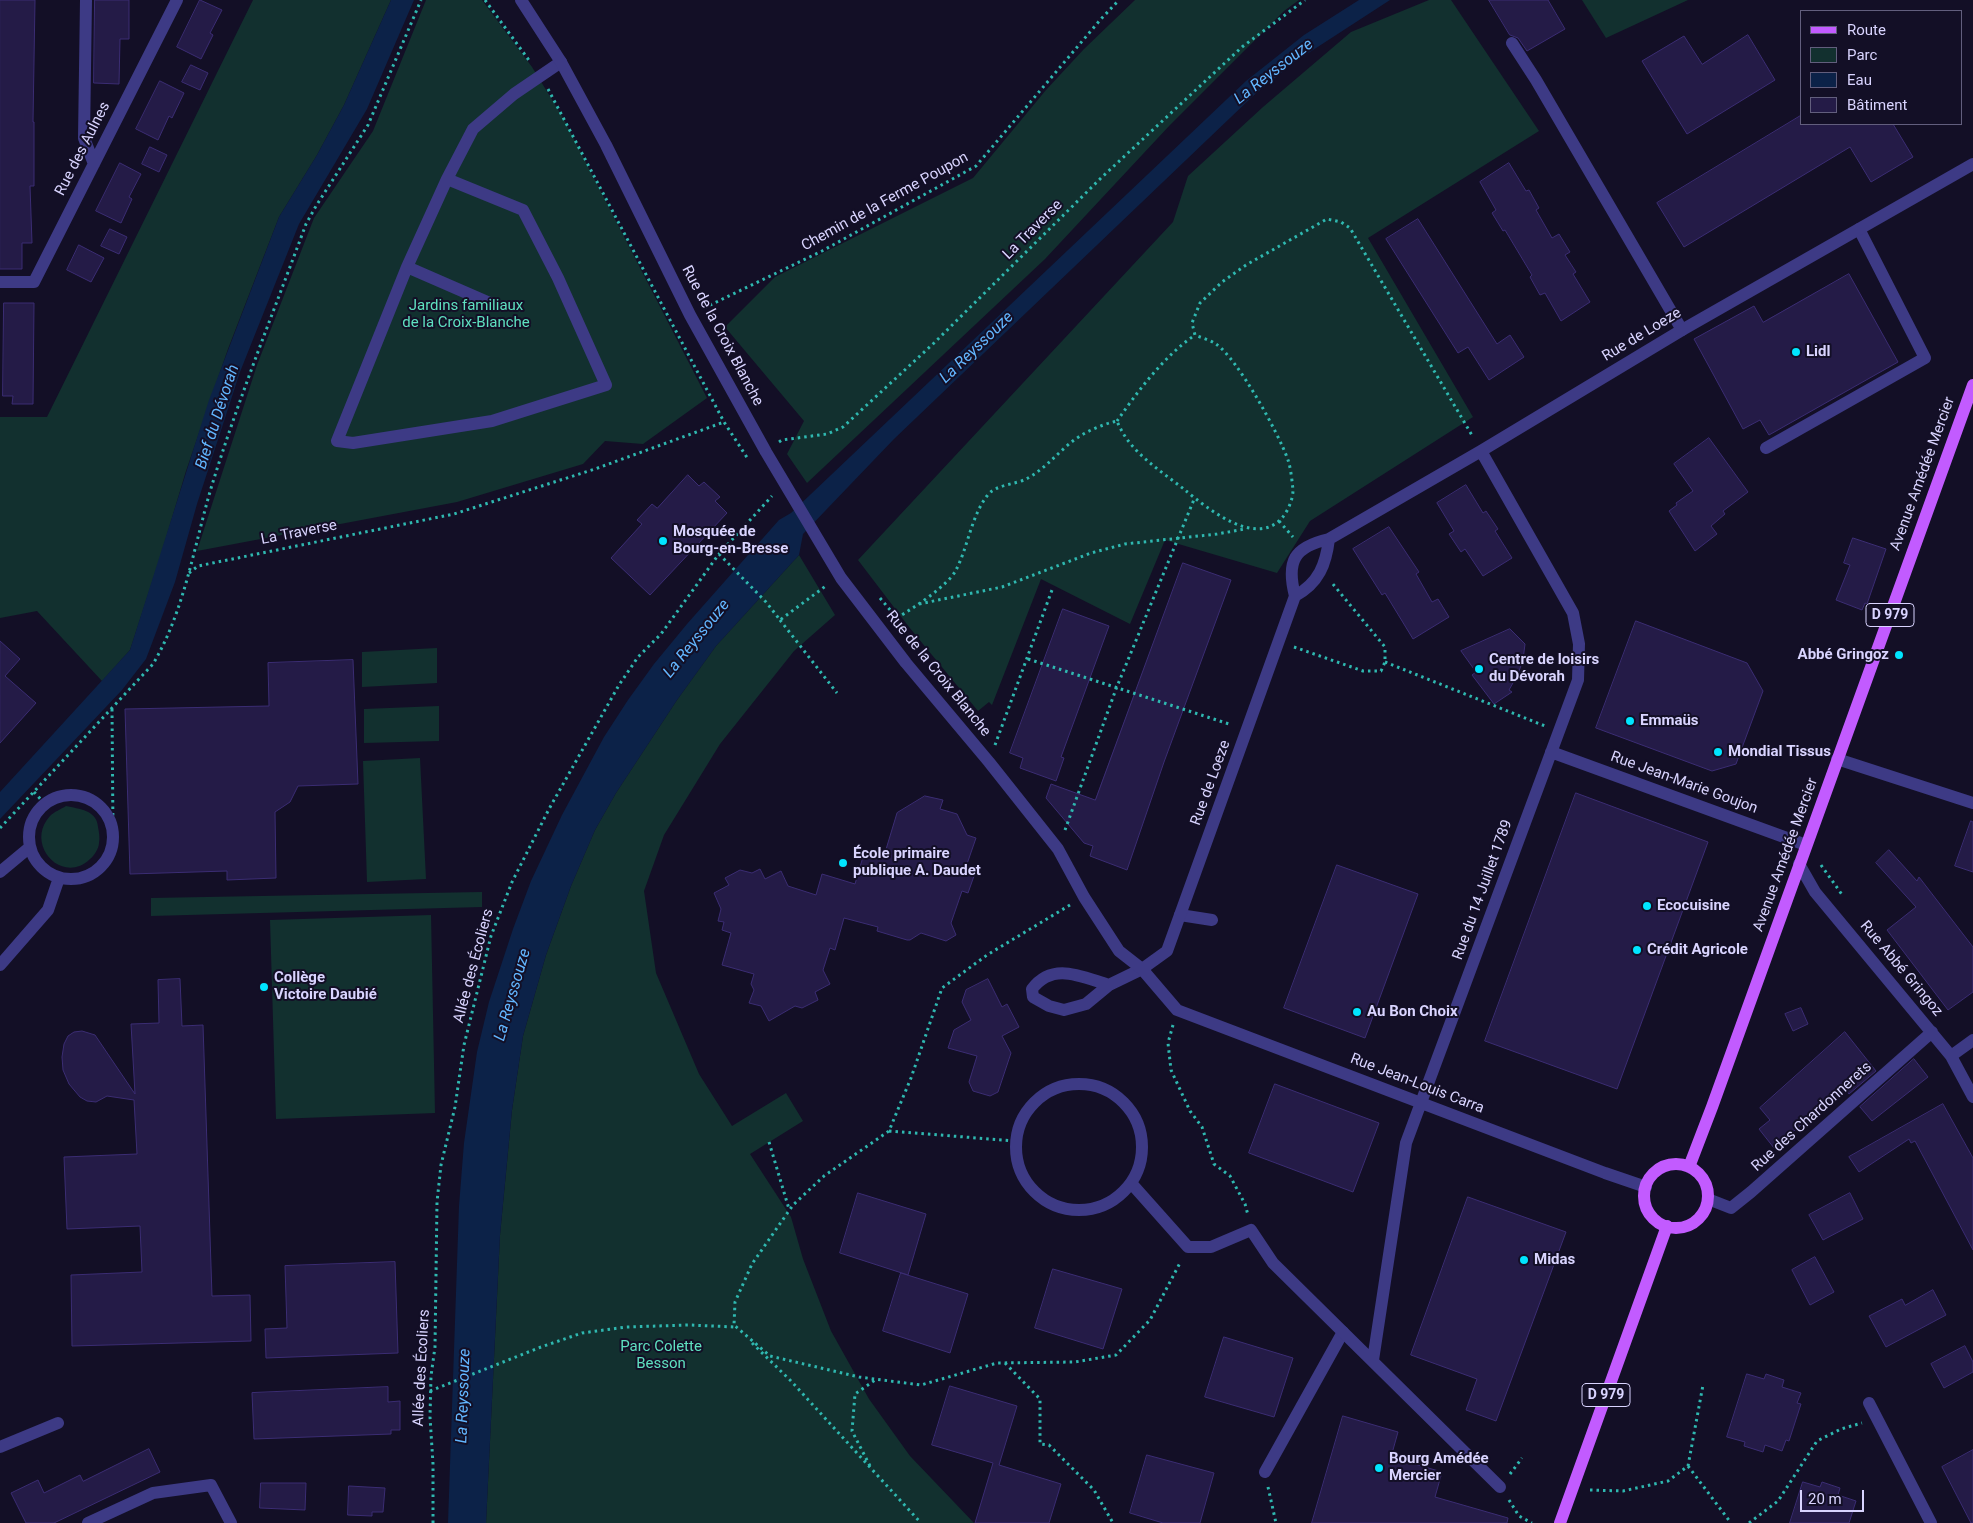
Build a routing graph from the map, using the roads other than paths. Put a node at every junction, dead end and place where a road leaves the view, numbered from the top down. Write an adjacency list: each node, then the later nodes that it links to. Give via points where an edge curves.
1 (86, 0): 6 (street, via 84,138)
2 (176, 0): 6 (street, Rue des Aulnes)
3 (521, 0): 5 (street, Rue de la Croix Blanche)
4 (1512, 43): 13 (street)
5 (561, 62): 8 (street, via 514,94 473,129); 30 (street, Rue de la Croix Blanche, via 690,315 822,547 906,662 1058,849 1119,951)
6 (94, 164): 11 (street, Rue des Aulnes, via 34,282)
7 (1973, 164): 9 (street, Rue de Loeze)
8 (447, 179): 10 (street); 10 (street, via 523,210 606,385 492,420 353,443 337,441)
9 (1859, 229): 13 (street, Rue de Loeze); 15 (street, via 1925,358)
10 (406, 266): 12 (street)
11 (0, 282)
12 (492, 304)
13 (1682, 330): 16 (street, Rue de Loeze)
14 (1973, 385): 20 (main road, Avenue Amédée Mercier / D 979)
15 (1766, 448)
16 (1481, 451): 17 (street, Rue de Loeze); 19 (street, Rue du 14 Juillet 1789, via 1573,613 1580,644 1578,680)
17 (1330, 539): 18 (street, via 1322,572 1316,581); 18 (street, Rue de Loeze, via 1312,543 1301,550 1294,561 1290,578)
18 (1295, 596): 27 (street, Rue de Loeze)
19 (1551, 752): 22 (street, Rue Jean-Marie Goujon); 37 (street, Rue du 14 Juillet 1789)
20 (1837, 759): 21 (street); 22 (main road, Avenue Amédée Mercier / D 979)
21 (1973, 803)
22 (1806, 844): 24 (main road, Avenue Amédée Mercier / D 979)
23 (30, 847): 25 (street); 26 (street, via 36,861); 26 (street, via 28,834 32,820 50,800 77,795 90,799 105,813 113,832 107,859 86,876)
24 (1799, 864): 33 (street, Rue Abbé Gringoz, via 1816,892); 38 (main road, Avenue Amédée Mercier / D 979)
25 (0, 872)
26 (59, 878): 29 (street, via 48,910)
27 (1180, 915): 28 (street); 30 (street, Rue de Loeze, via 1168,951)
28 (1212, 920)
29 (0, 965)
30 (1142, 969): 31 (street, Rue de Loeze); 32 (street, Rue de la Croix Blanche)
31 (1109, 985): 31 (street, Rue de Loeze, via 1070,973 1056,973 1039,980 1032,989 1033,997 1064,1010 1086,1004)
32 (1177, 1010): 37 (street, Rue Jean-Louis Carra)
33 (1932, 1032): 35 (street, Rue Abbé Gringoz); 41 (street, Rue des Chardonnerets, via 1730,1208)
34 (1973, 1040): 35 (street)
35 (1951, 1056): 36 (street, Rue Abbé Gringoz)
36 (1973, 1097)
37 (1421, 1103): 40 (street, Rue Jean-Louis Carra); 44 (street, Rue du 14 Juillet 1789, via 1406,1144)
38 (1689, 1166): 40 (main road, via 1668,1165 1658,1170); 41 (main road, via 1704,1180)
39 (1131, 1183): 39 (street, via 1117,1198 1098,1208 1078,1211 1057,1207 1038,1197 1024,1181 1016,1162 1015,1141 1020,1122 1030,1106 1045,1093 1062,1085 1100,1087 1117,1096 1130,1110 1139,1128 1142,1146 1139,1166); 43 (street, via 1188,1247 1211,1247 1251,1230 1274,1263)
40 (1646, 1187): 42 (main road, via 1646,1206 1658,1222)
41 (1708, 1199): 42 (main road, via 1706,1208 1694,1222 1677,1228)
42 (1667, 1226): 52 (main road, D 979)
43 (1343, 1332): 44 (street); 48 (street)
44 (1373, 1360): 49 (street)
45 (1869, 1403): 53 (street)
46 (58, 1422): 47 (street)
47 (0, 1447)
48 (1265, 1472)
49 (1500, 1487)
50 (88, 1523): 51 (street, via 153,1493 211,1485)
51 (231, 1523)
52 (1560, 1523)
53 (1931, 1523)

